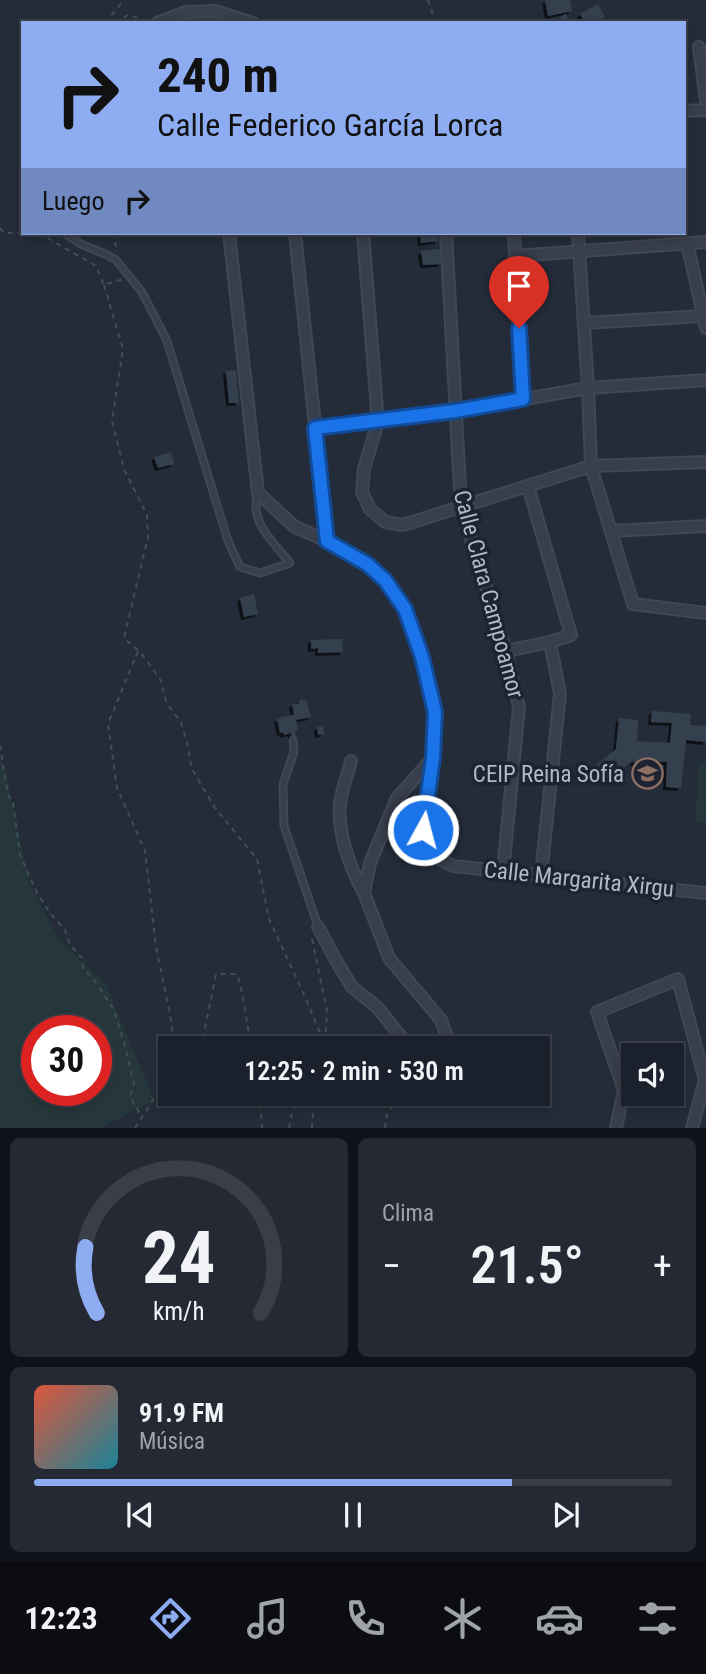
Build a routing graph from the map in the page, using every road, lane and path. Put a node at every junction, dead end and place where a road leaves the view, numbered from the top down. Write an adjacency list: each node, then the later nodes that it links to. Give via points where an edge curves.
1 (124, 0): 4 (path)
2 (428, 0): 8 (path)
3 (236, 20): 7 (street, via 215,11 185,12)
4 (107, 21)
5 (118, 21): 6 (path, via 128,15)
6 (150, 21)
7 (162, 21)
8 (435, 21)
9 (699, 47): 10 (street)
10 (706, 100)
11 (706, 110): 12 (street)
12 (686, 111)
13 (0, 228): 14 (path, via 4,233)
14 (21, 233)
15 (43, 235): 29 (path, via 96,266)
16 (67, 235): 28 (lane)
17 (112, 235): 28 (path)
18 (229, 235): 43 (street)
19 (295, 235): 39 (street)
20 (363, 235): 38 (street)
21 (446, 235): 37 (street, Calle Clara Campoamor)
22 (514, 235): 27 (street)
23 (578, 235): 26 (street)
24 (706, 242): 25 (street)
25 (687, 243): 26 (street); 31 (street)
26 (580, 250): 27 (street); 32 (street)
27 (515, 256): 36 (street)
28 (116, 260): 30 (lane)
29 (104, 285): 30 (path, via 120,280); 50 (path, via 122,349 112,421 124,469 147,515 148,537 124,638)
30 (142, 292): 43 (lane, via 167,341 228,541 240,568 260,573 290,563 258,524)
31 (703, 316): 32 (street); 33 (street)
32 (584, 323): 35 (street)
33 (706, 328)
34 (706, 380): 35 (street)
35 (588, 388): 36 (street); 41 (street)
36 (523, 399): 37 (street)
37 (455, 411): 38 (street); 44 (street, Calle Clara Campoamor)
38 (378, 422): 39 (street); 44 (street, via 364,469 362,492 370,509 385,522 403,525)
39 (315, 428): 47 (street)
40 (706, 462): 41 (street)
41 (591, 466): 42 (street); 46 (street)
42 (528, 486): 44 (street); 49 (street, via 571,635)
43 (258, 493): 47 (street, via 295,527)
44 (461, 507): 51 (street, Calle Clara Campoamor)
45 (706, 526): 46 (street)
46 (611, 531): 48 (street, via 633,604)
47 (327, 541): 54 (street, via 367,564 405,609 435,712)
48 (706, 613)
49 (550, 642): 51 (street); 57 (street, via 560,694)
50 (138, 651): 61 (path, via 108,724 117,788 145,851 156,947); 64 (path, via 160,679 167,704 181,722 192,769 215,808 257,859 269,919)
51 (506, 651): 56 (street, Calle Clara Campoamor, via 519,707)
52 (293, 740): 60 (lane, via 294,752 283,784 284,826)
53 (0, 746): 73 (path, via 20,855 36,891 114,1010 134,1084 130,1097)
54 (433, 758): 56 (street, Calle Margarita Xirgu, via 423,830 435,857 453,866); 58 (street, via 397,798 370,863)
55 (351, 761): 58 (street, via 340,800 340,821 352,870)
56 (503, 871): 57 (street, Calle Margarita Xirgu)
57 (541, 875): 59 (street, Calle Margarita Xirgu)
58 (364, 893): 67 (street, via 389,958 441,1020)
59 (706, 893)
60 (318, 927): 65 (path, via 311,934 327,1011); 66 (street, via 352,987 377,1007)
61 (173, 1036)
62 (203, 1036): 63 (path, via 216,974 237,974)
63 (249, 1036)
64 (322, 1036)
65 (325, 1036)
66 (400, 1036)
67 (445, 1036)
68 (158, 1092): 73 (path)
69 (261, 1106): 75 (path)
70 (296, 1106): 76 (path)
71 (315, 1106): 77 (path)
72 (393, 1106): 78 (path)
73 (142, 1116): 74 (path)
74 (135, 1128)
75 (262, 1128)
76 (289, 1128)
77 (313, 1128)
78 (385, 1128)
79 (616, 1128): 80 (street, via 624,1090 597,1012 678,979 705,1080)
80 (692, 1128)

